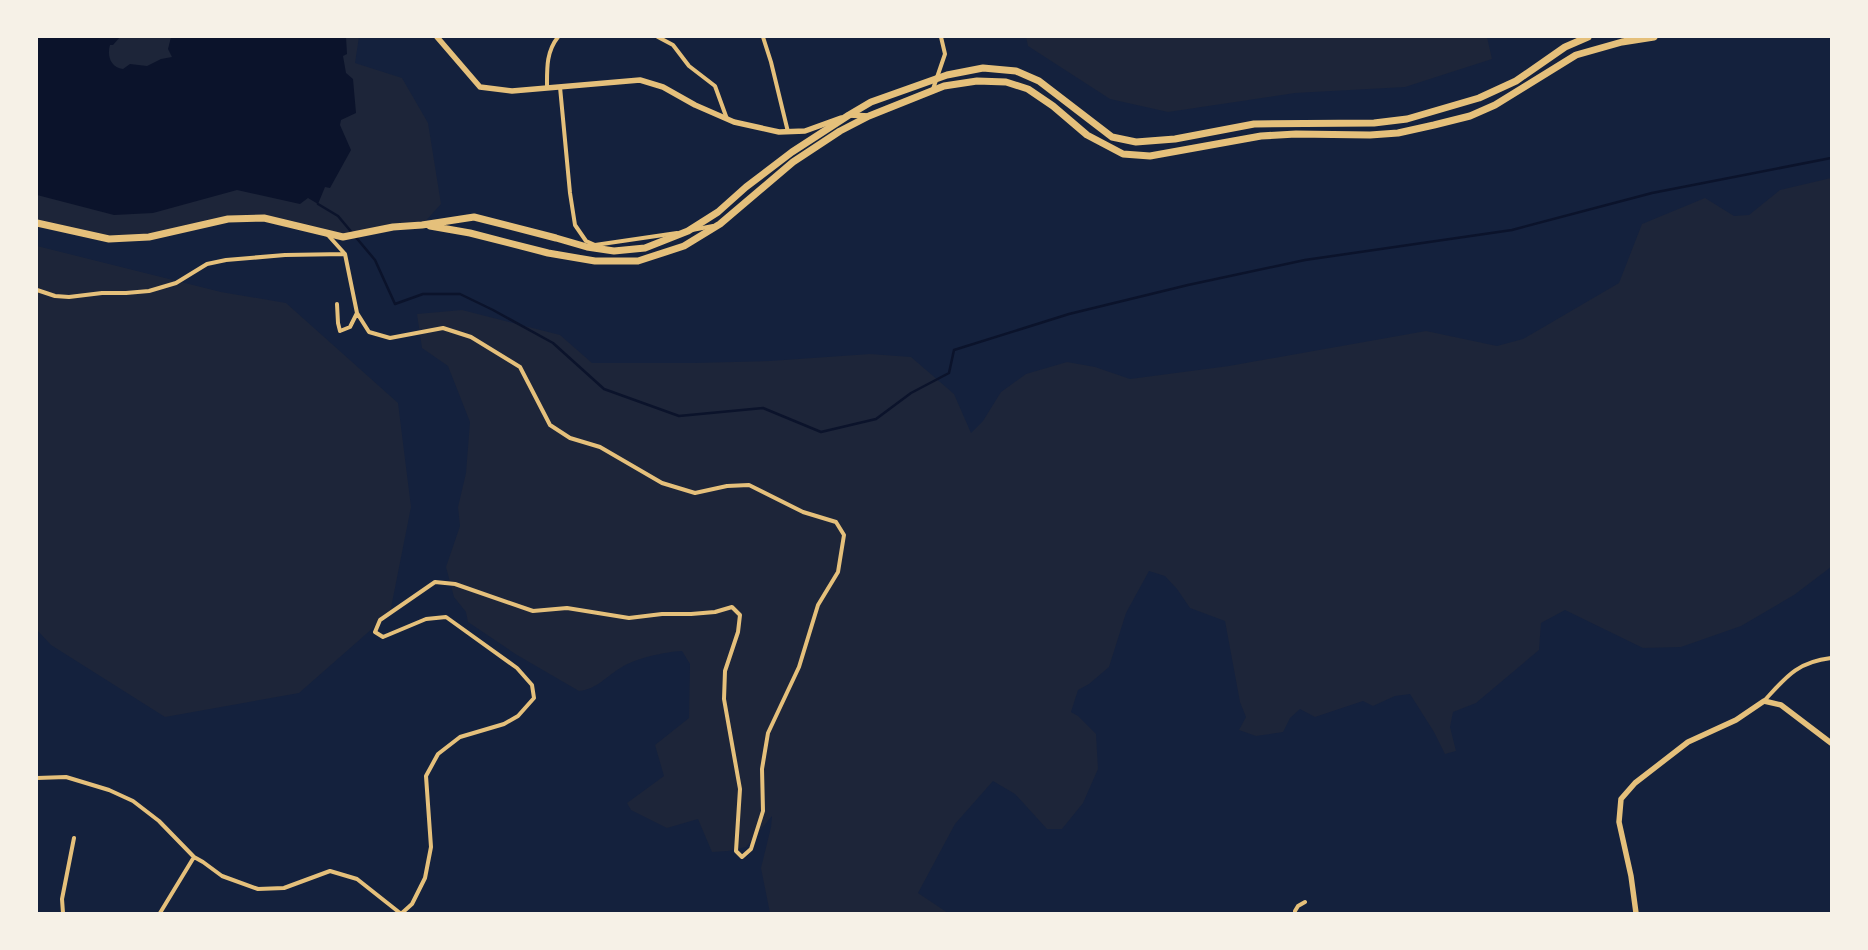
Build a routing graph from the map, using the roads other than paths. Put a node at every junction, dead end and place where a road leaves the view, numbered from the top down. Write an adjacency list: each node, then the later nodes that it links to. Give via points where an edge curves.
1 (437, 37): 10 (street, via 480,87 512,91)
2 (558, 37): 10 (street, via 552,45 547,64)
3 (658, 37): 14 (street, via 673,45 689,66 715,86)
4 (763, 37): 15 (street)
5 (941, 37): 8 (street, via 945,54)
6 (1588, 37): 8 (main road, via 1565,47 1516,81 1479,98 1407,119 1374,123 1254,124 1174,139 1136,142 1112,137 1039,81 1016,71 982,68)
7 (1654, 37): 11 (main road, via 1622,42 1576,55 1495,105 1476,113 1398,133 1261,136 1150,156 1123,154 1087,134 1028,89 1006,82 977,81 944,86)
8 (936, 79): 11 (street); 12 (main road, via 871,102)
9 (560, 86): 10 (street); 14 (street, via 640,80 663,87 695,106); 19 (street, via 575,225 586,240 595,244)
10 (547, 88)
11 (932, 92): 13 (main road)
12 (849, 115): 13 (street); 15 (street, via 805,131); 19 (main road, via 792,152 718,212)
13 (869, 116): 17 (main road, via 840,131 793,162)
14 (727, 119): 15 (street)
15 (788, 132)
16 (37, 223): 20 (main road, via 109,239 149,236 228,219 264,218)
17 (720, 224): 18 (main road, via 684,246 638,261 595,261 548,254 470,233); 19 (street)
18 (422, 225): 19 (main road, via 474,217 587,247 614,251 645,248); 20 (main road, via 393,226 343,237)
19 (688, 231)
20 (326, 234): 21 (street)
21 (345, 254): 22 (street, via 285,254 226,260 207,264 176,283 149,291 69,297 55,296); 24 (street)
22 (37, 290)
23 (337, 304): 24 (street, via 340,331 350,327)
24 (357, 313): 34 (street, via 369,332 390,338 444,328 471,337 520,367 550,425 570,438 600,447 662,483 695,493 727,486 749,485 804,512 836,522 844,535 838,572 818,605 799,666 768,733 762,769 763,811 751,849 742,857 736,851 740,789 724,699 725,671 738,632 740,615 732,607 715,612 629,618 567,608 533,611 455,584 436,582 380,620 375,632 383,637 426,619 446,617 517,668 532,684 534,698 518,716 504,724 460,737 438,754 426,776 431,848 425,878 412,904)
25 (1831, 658): 26 (street, via 1806,663 1785,678)
26 (1764, 701): 27 (street, via 1781,705); 36 (street, via 1736,720 1688,742 1635,783 1621,799 1619,822)
27 (1831, 743)
28 (37, 778): 30 (street, via 66,777 109,790 133,801 159,822)
29 (74, 838): 32 (street, via 62,899)
30 (194, 857): 33 (street); 34 (street, via 222,876 258,889 284,888 330,871 357,879)
31 (1305, 902): 35 (street, via 1298,906)
32 (63, 913)
33 (160, 913)
34 (401, 913)
35 (1296, 913)
36 (1636, 913)

